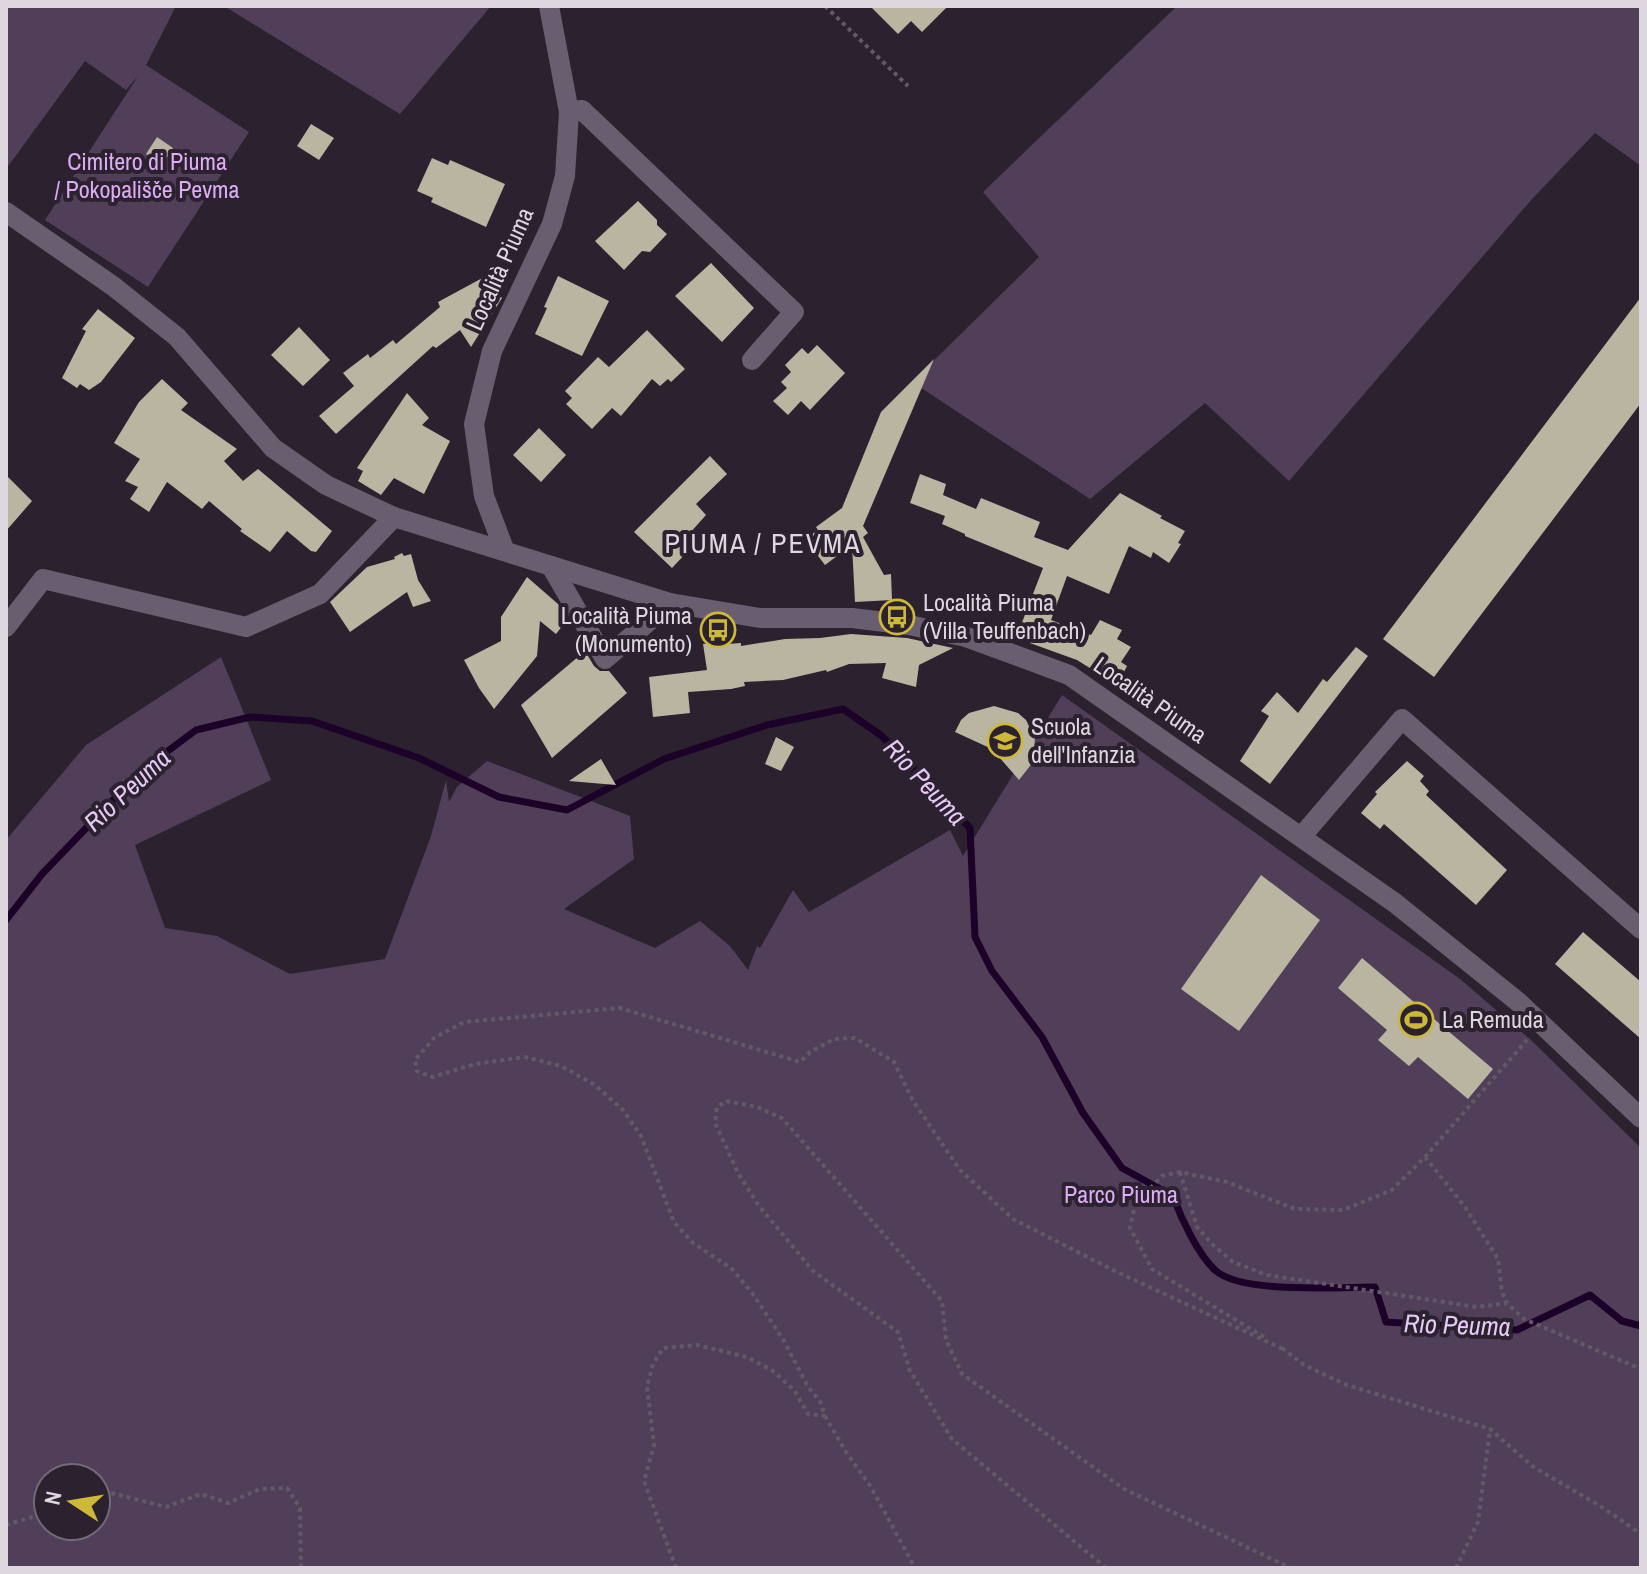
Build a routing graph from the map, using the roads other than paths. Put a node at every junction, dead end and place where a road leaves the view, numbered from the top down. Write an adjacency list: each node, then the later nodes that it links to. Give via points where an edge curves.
1 (549, 6): 2 (street, Località Piuma)
2 (569, 112): 4 (street, via 582,110 794,312); 6 (street, Località Piuma, via 565,176 552,224 492,351 474,424 484,496)
3 (6, 212): 5 (street, Località Piuma, via 177,337 273,448 326,485)
4 (752, 360)
5 (394, 517): 6 (street, Località Piuma); 9 (street, via 320,594 246,627 43,579)
6 (504, 549): 7 (street, Località Piuma)
7 (551, 566): 8 (street, Località Piuma); 8 (street, via 605,659)
8 (670, 603): 10 (street, Località Piuma, via 760,618 852,618 909,625 966,637 1069,675)
9 (6, 627)
10 (1301, 837): 11 (street, via 1402,719); 12 (street, Località Piuma, via 1395,903 1517,1001)
11 (1641, 929)
12 (1641, 1118)

